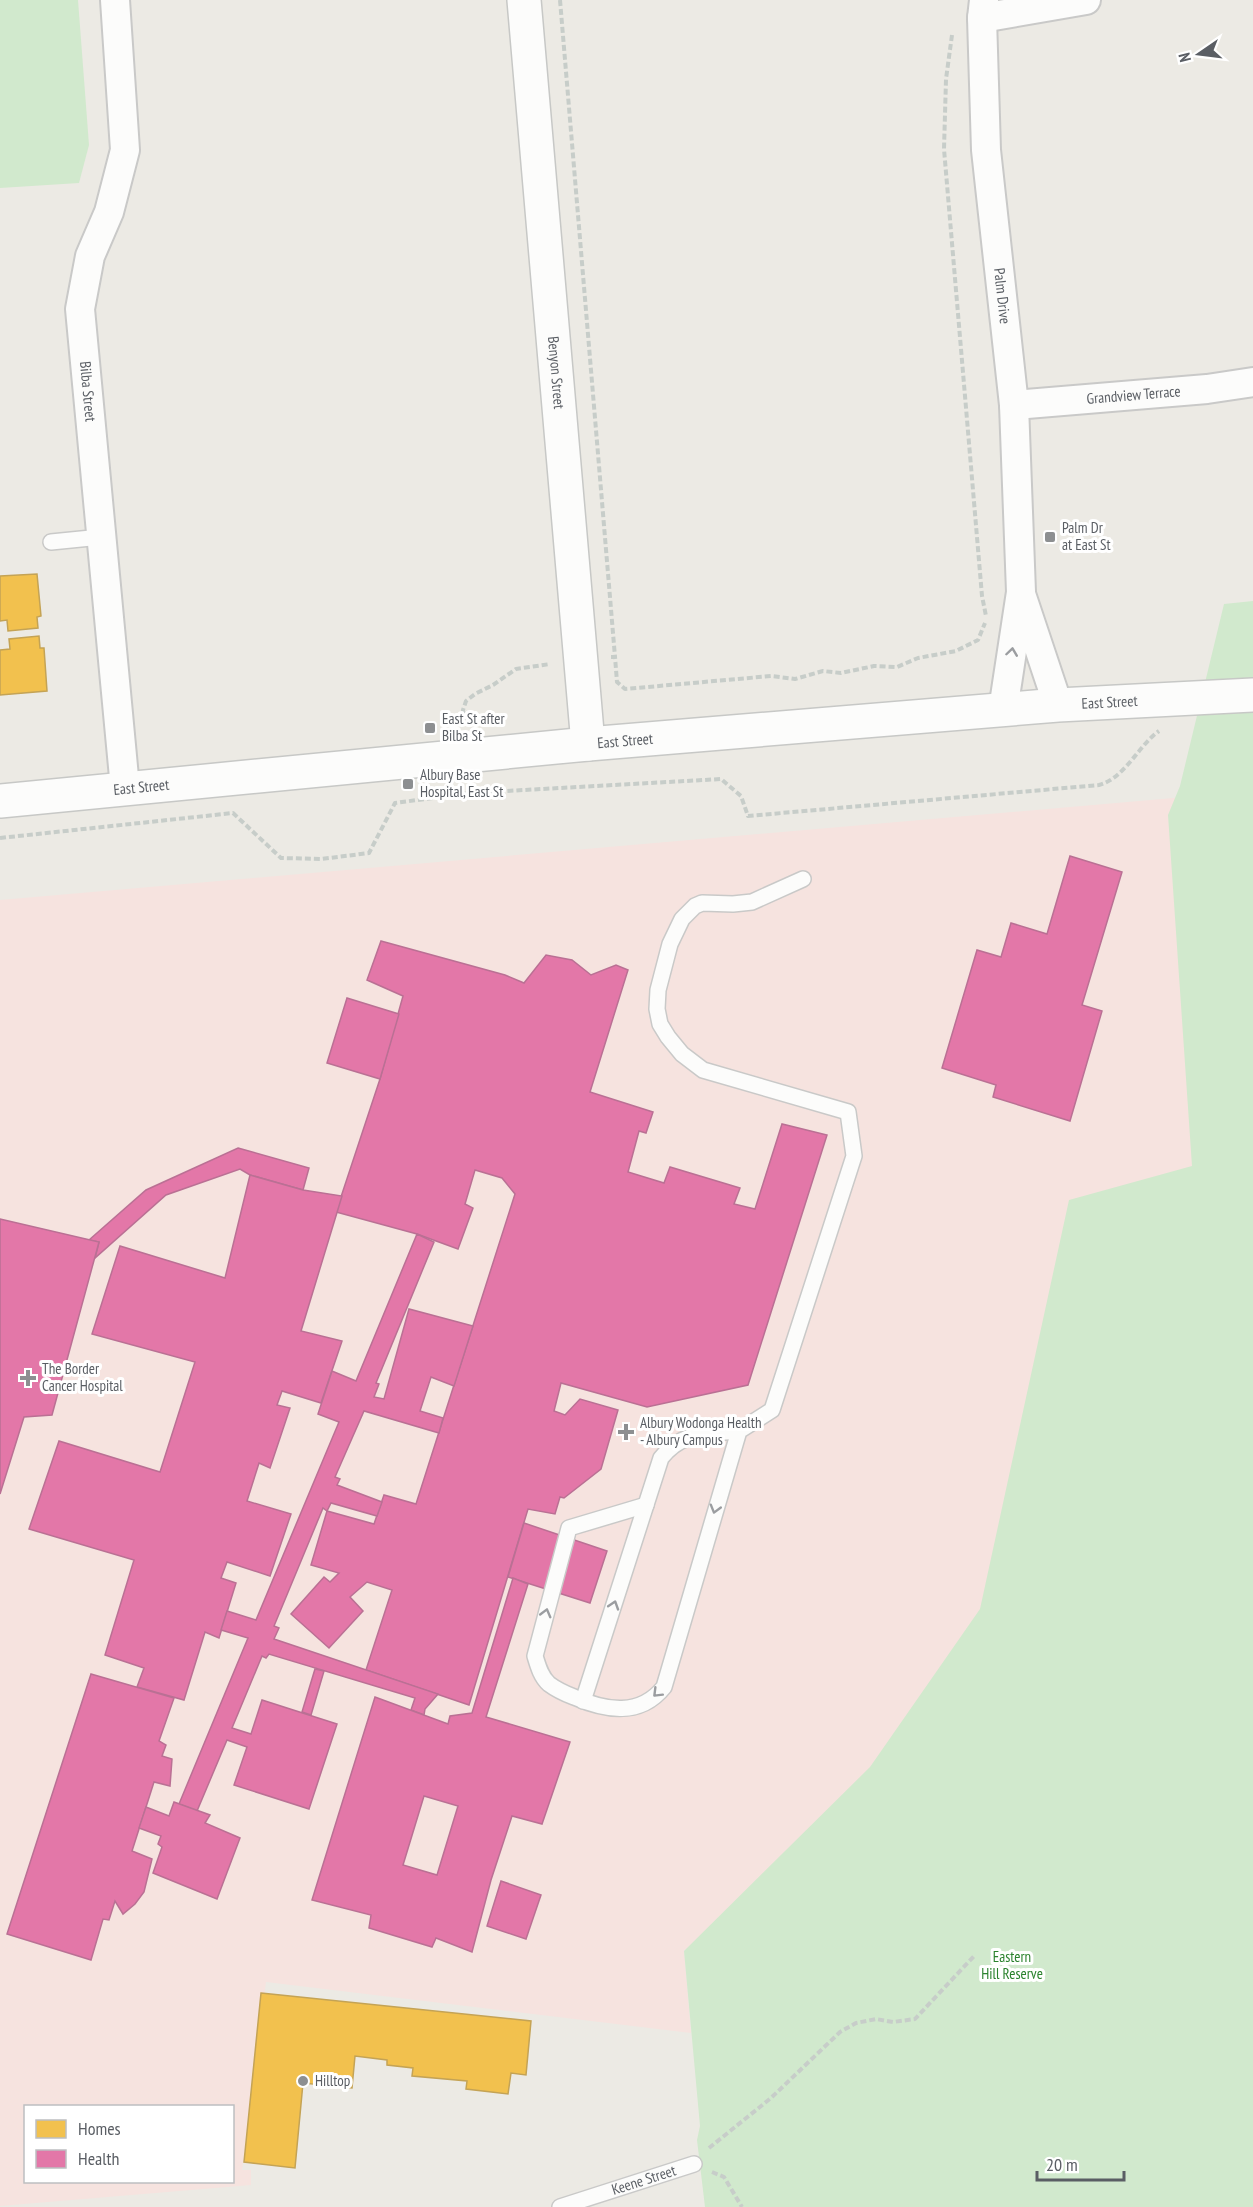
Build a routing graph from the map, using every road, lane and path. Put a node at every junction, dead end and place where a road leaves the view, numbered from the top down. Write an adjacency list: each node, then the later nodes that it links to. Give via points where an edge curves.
1 (115, 0): 9 (street, Bilba Street, via 125,150 108,212 90,256 80,309)
2 (524, 0): 13 (main road, Benyon Street)
3 (560, 0): 12 (path)
4 (1086, 0): 5 (street)
5 (983, 9): 8 (street, Palm Drive, via 986,150)
6 (953, 24): 12 (path, via 946,79 944,149 986,615 978,640 956,651 918,658 897,667 874,666 842,673 823,671 795,679 771,676 625,688 617,682)
7 (1253, 382): 8 (street, Grandview Terrace)
8 (1014, 405): 11 (street, Palm Drive)
9 (101, 537): 10 (lane); 20 (street, Bilba Street)
10 (51, 542)
11 (1021, 592): 15 (street, Palm Drive); 16 (street, Palm Drive, one-way to 11)
12 (615, 657): 13 (path)
13 (582, 661): 17 (path, via 516,669 466,701); 19 (main road, Benyon Street)
14 (1253, 695): 15 (main road, East Street)
15 (1058, 705): 16 (main road, East Street)
16 (1003, 710): 19 (main road, East Street)
17 (464, 723)
18 (1168, 727): 22 (path, via 1150,738 1116,776 1099,785 748,816 741,796 721,779 470,793 395,803 369,853 321,859 281,858 233,813)
19 (588, 744): 20 (main road, East Street)
20 (125, 788): 21 (main road, East Street)
21 (0, 801)
22 (0, 838)
23 (803, 879): 24 (lane, via 752,902 695,906 682,919 670,944 658,990 660,1024 682,1054 703,1070 848,1112 854,1156 772,1410)
24 (739, 1431): 25 (lane, via 689,1436 671,1445 661,1458); 26 (lane, one-way to 26, via 664,1687 655,1698 625,1709)
25 (646, 1505): 26 (lane, one-way to 25); 26 (lane, one-way to 25, via 548,1683 535,1656 568,1528)
26 (583, 1701)
27 (975, 1955): 28 (path, via 915,2019 876,2019 856,2023 840,2032)
28 (694, 2164): 29 (lane, Keene Street); 30 (path, via 724,2177)
29 (560, 2207)
30 (742, 2207)

